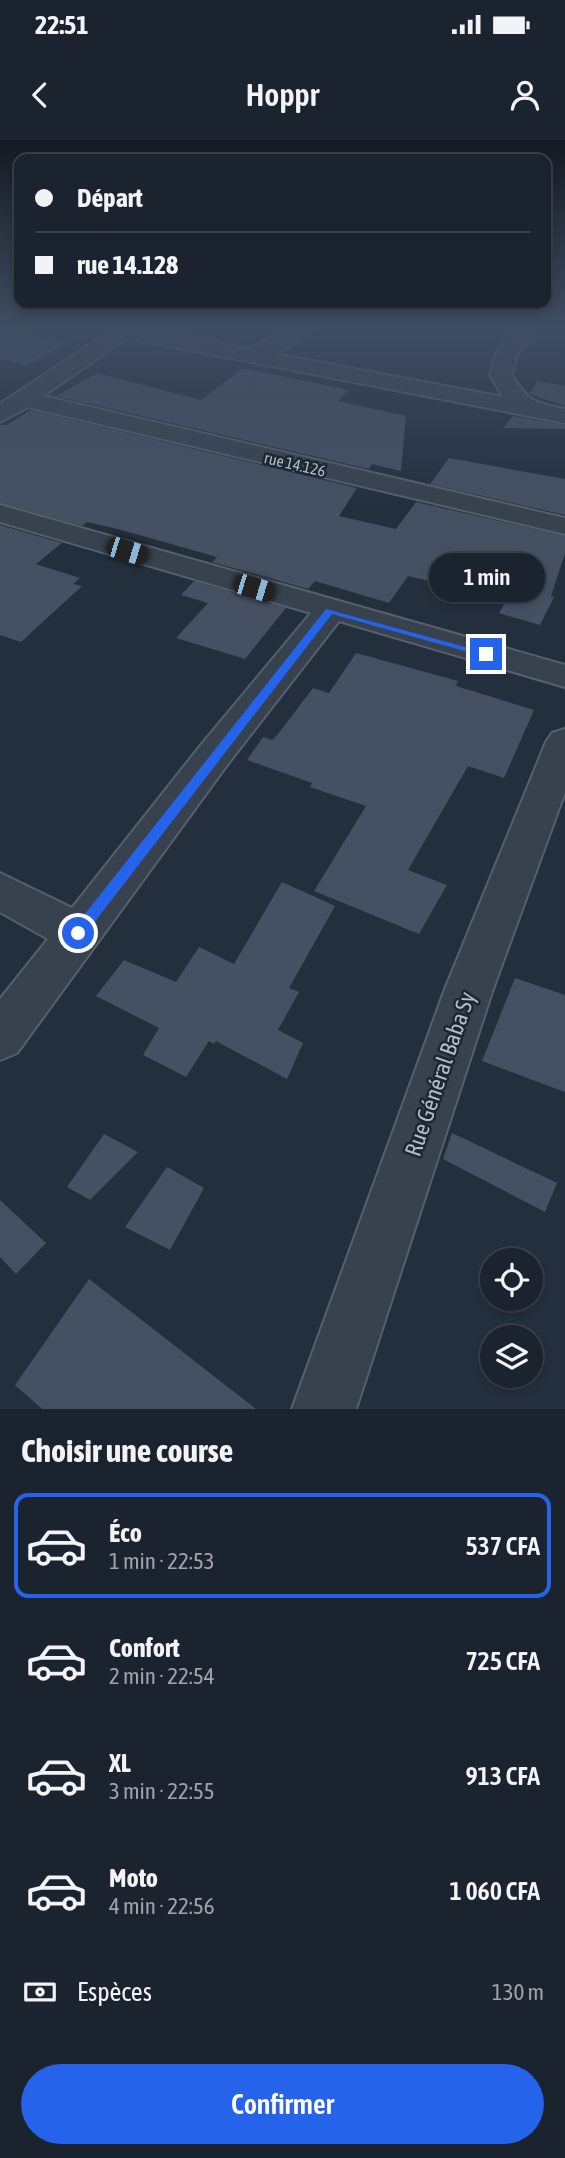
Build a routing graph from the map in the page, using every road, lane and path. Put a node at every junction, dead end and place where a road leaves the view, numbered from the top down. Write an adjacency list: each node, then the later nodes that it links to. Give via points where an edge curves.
1 (40, 388): 4 (street)
2 (412, 388): 5 (street)
3 (509, 388): 5 (street)
4 (25, 399): 6 (street); 9 (street, rue 14.126)
5 (530, 411): 7 (street)
6 (0, 415)
7 (565, 416)
8 (0, 513): 10 (street)
9 (565, 526)
10 (330, 611): 11 (street); 14 (street)
11 (565, 676)
12 (565, 741): 16 (street, Rue Général Baba Sy, via 469,989)
13 (0, 891): 14 (street)
14 (78, 933): 15 (street)
15 (0, 1037)
16 (324, 1409)

